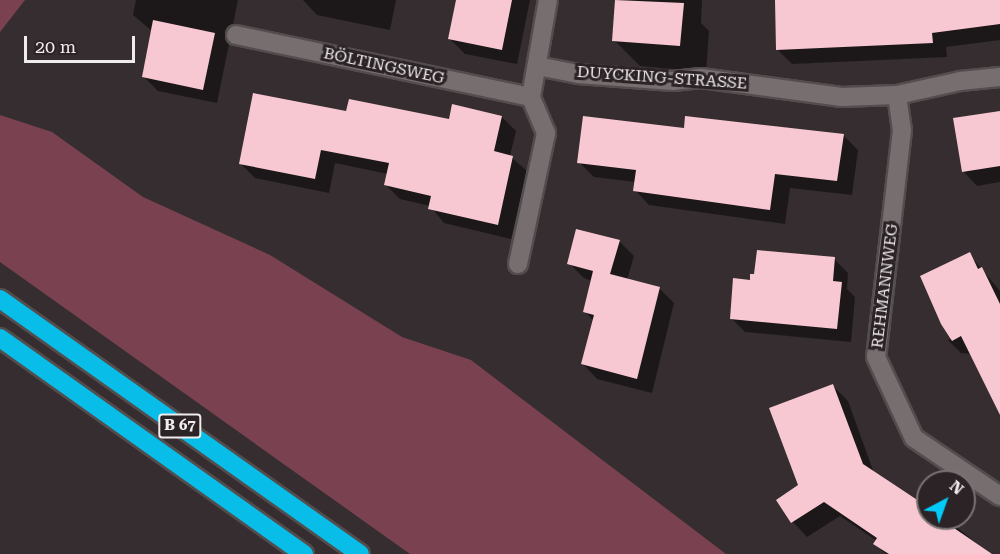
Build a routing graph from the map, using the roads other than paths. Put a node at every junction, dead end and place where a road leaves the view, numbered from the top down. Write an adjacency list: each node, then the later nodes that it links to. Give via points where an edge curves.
1 (548, 0): 3 (street)
2 (236, 35): 6 (street, BÖLTINGSWEG)
3 (537, 66): 5 (street, DUYCKING-STRASSE, via 578,74 673,81 701,78 842,97); 6 (street)
4 (1000, 77): 5 (street, DUYCKING-STRASSE)
5 (897, 95): 10 (street, REHMANNWEG, via 902,130 876,357 914,438)
6 (531, 97): 7 (street, via 546,133)
7 (518, 264)
8 (0, 299): 12 (highway, B 67)
9 (0, 339): 11 (highway, B 67)
10 (1000, 496)
11 (304, 554)
12 (360, 554)

